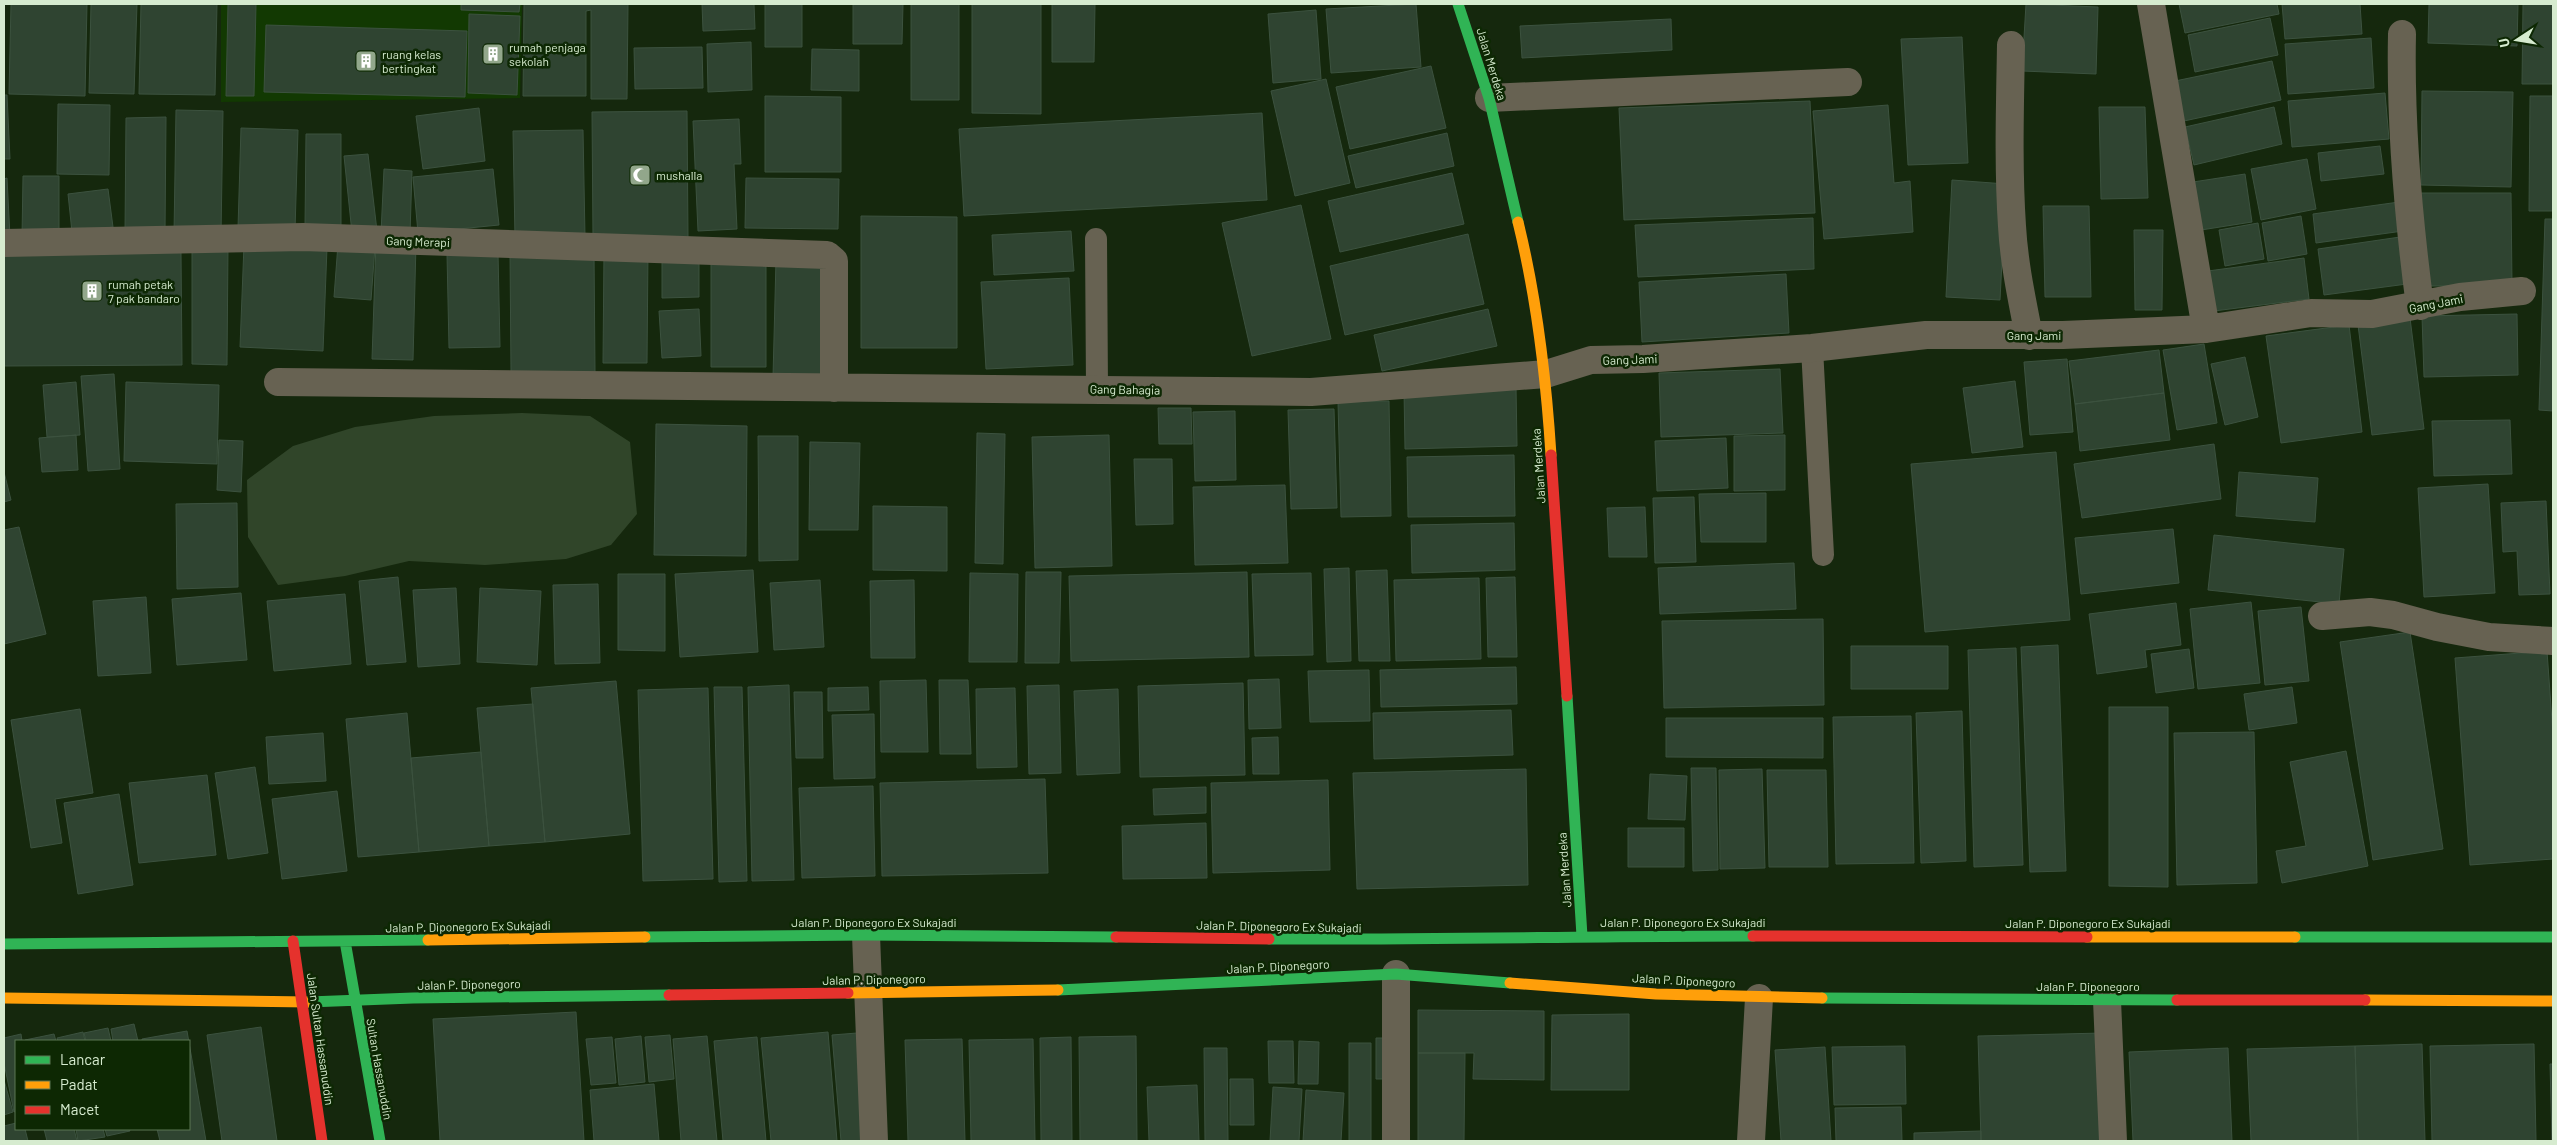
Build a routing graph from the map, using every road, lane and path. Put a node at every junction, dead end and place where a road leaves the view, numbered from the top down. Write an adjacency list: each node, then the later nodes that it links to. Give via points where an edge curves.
1 (1458, 4): 6 (main road, Jalan Merdeka)
2 (2150, 4): 11 (street)
3 (2402, 34): 10 (street, via 2400,101 2408,211)
4 (2011, 45): 12 (street, via 2009,153 2012,227)
5 (1848, 82): 6 (street)
6 (1489, 98): 14 (main road, Jalan Merdeka, via 1530,271)
7 (1096, 239): 17 (lane)
8 (4, 243): 16 (street, Gang Merapi, via 304,236 826,255 832,258)
9 (2522, 291): 10 (street, Gang Jami, via 2460,297)
10 (2420, 306): 11 (street, Gang Jami, via 2372,314 2311,313)
11 (2206, 329): 12 (street, Gang Jami)
12 (2029, 336): 13 (street, Gang Jami, via 1926,335)
13 (1812, 348): 14 (street, Gang Jami, via 1591,360); 18 (lane)
14 (1546, 374): 17 (street, Gang Bahagia, via 1311,392); 22 (main road, Jalan Merdeka)
15 (278, 382): 16 (street, Gang Bahagia)
16 (834, 388): 17 (street, Gang Bahagia)
17 (1097, 388)
18 (1824, 555)
19 (2322, 616): 20 (street, via 2370,612 2489,637)
20 (2553, 640)
21 (866, 935): 22 (main road, Jalan P. Diponegoro Ex Sukajadi, via 1398,940); 25 (main road, Jalan P. Diponegoro Ex Sukajadi); 28 (street)
22 (1582, 936): 23 (main road, Jalan P. Diponegoro Ex Sukajadi)
23 (2553, 937)
24 (293, 941): 25 (main road, Jalan P. Diponegoro Ex Sukajadi); 26 (main road, Jalan P. Diponegoro Ex Sukajadi); 34 (main road, Jalan Sultan Hassanuddin)
25 (345, 941): 32 (main road)
26 (4, 944)
27 (1396, 974): 28 (main road, Jalan P. Diponegoro, via 1033,991); 30 (main road, Jalan P. Diponegoro); 38 (street)
28 (869, 992): 32 (main road, Jalan P. Diponegoro); 37 (street)
29 (4, 998): 34 (main road, Jalan P. Diponegoro)
30 (1759, 998): 31 (main road, Jalan P. Diponegoro); 39 (street)
31 (2107, 1000): 33 (main road, Jalan P. Diponegoro); 40 (street)
32 (354, 1001): 34 (main road, Jalan P. Diponegoro); 36 (main road, Sultan Hassanuddin)
33 (2553, 1001)
34 (302, 1002): 35 (main road, Jalan Sultan Hassanuddin)
35 (322, 1141)
36 (380, 1141)
37 (874, 1141)
38 (1396, 1141)
39 (1751, 1141)
40 (2114, 1141)

